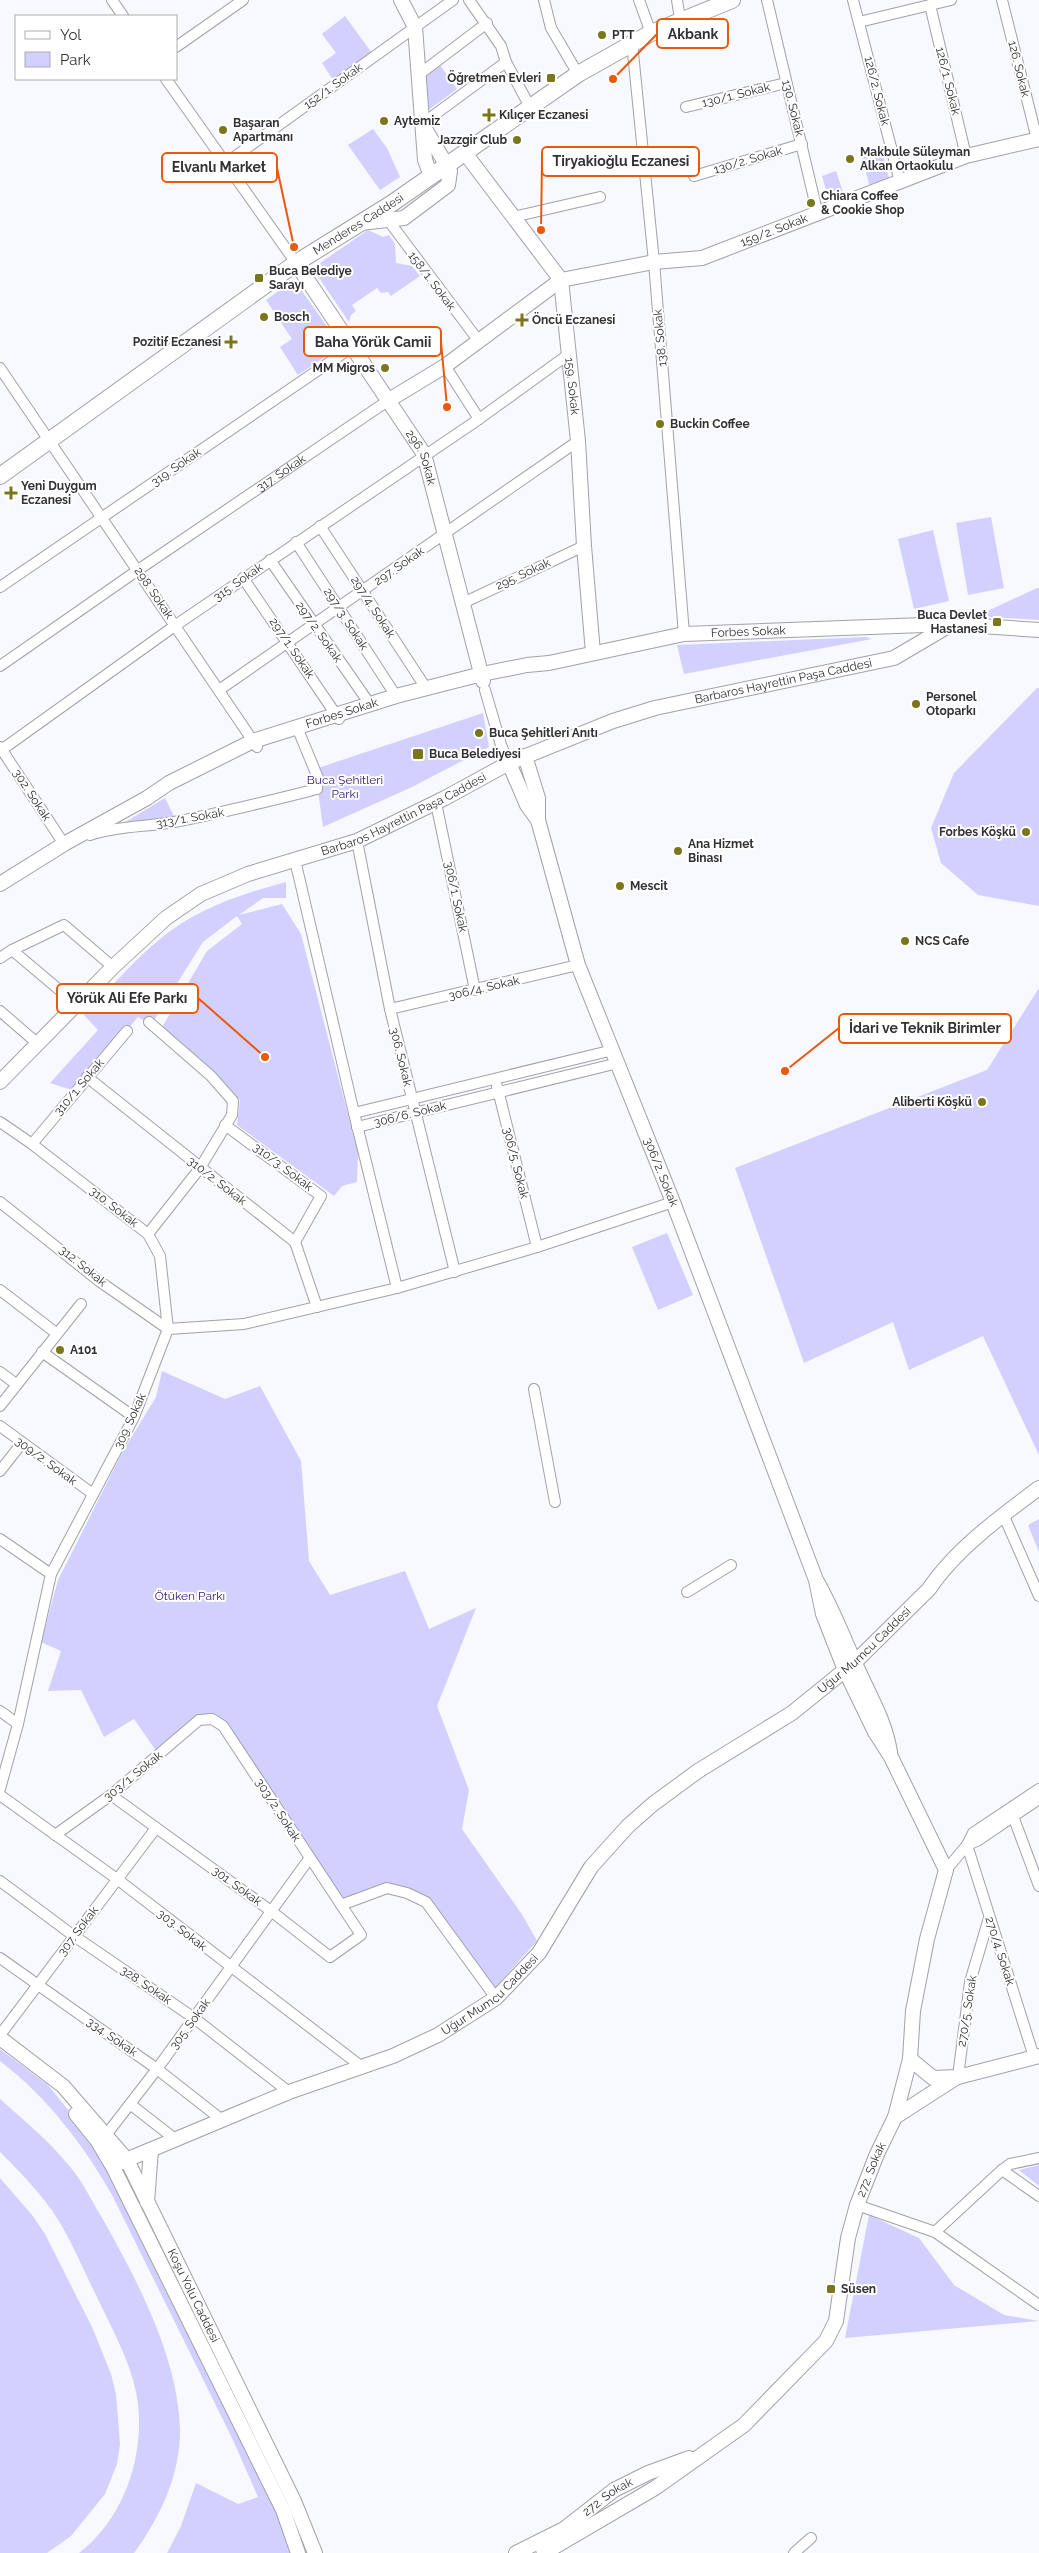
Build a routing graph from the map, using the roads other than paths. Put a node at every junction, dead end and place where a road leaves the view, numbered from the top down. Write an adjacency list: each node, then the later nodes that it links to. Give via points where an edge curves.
1 (112, 0): 15 (street)
2 (243, 0): 22 (street)
3 (401, 0): 19 (main road)
4 (453, 0): 19 (street, 152/1. Sokak)
5 (469, 0): 18 (street)
6 (544, 0): 24 (street, via 551,28)
7 (639, 0): 20 (street)
8 (677, 0): 16 (street)
9 (732, 0): 16 (main road, Menderes Caddesi)
10 (767, 0): 27 (street, 130. Sokak)
11 (853, 0): 17 (street, 126/2. Sokak)
12 (951, 0): 14 (street)
13 (1002, 0): 31 (street, 126. Sokak)
14 (930, 6): 17 (street); 34 (street, 126/1. Sokak)
15 (122, 15)
16 (680, 19): 20 (main road, Menderes Caddesi)
17 (860, 22): 39 (street, 126/2. Sokak)
18 (487, 24): 23 (street, via 501,46); 25 (street)
19 (415, 27): 25 (main road); 35 (street, 152/1. Sokak)
20 (651, 33): 21 (main road, Menderes Caddesi)
21 (632, 43): 24 (main road, Menderes Caddesi); 45 (street, 138. Sokak)
22 (178, 46)
23 (506, 62): 28 (street); 30 (street)
24 (578, 74): 28 (main road, Menderes Caddesi)
25 (417, 76): 30 (main road)
26 (167, 80): 35 (street)
27 (786, 82): 29 (street, 130/1. Sokak); 32 (street, 130. Sokak)
28 (530, 107): 33 (main road, Menderes Caddesi)
29 (686, 108)
30 (422, 124): 36 (main road); 37 (main road, via 425,160)
31 (1038, 139): 34 (main road, 159/2. Sokak)
32 (802, 144): 38 (street, 130/2. Sokak); 42 (street, 130. Sokak)
33 (465, 153): 36 (main road, Menderes Caddesi); 41 (main road)
34 (966, 156): 39 (main road, 159/2. Sokak)
35 (226, 163): 46 (street)
36 (446, 165): 37 (main road, Menderes Caddesi); 43 (main road, via 450,171 448,186 404,218)
37 (431, 176): 44 (main road, Menderes Caddesi)
38 (694, 176)
39 (900, 182): 42 (main road, 159/2. Sokak)
40 (600, 197): 41 (street)
41 (513, 216): 47 (main road)
42 (818, 216): 45 (main road, 159/2. Sokak, via 702,258)
43 (388, 220): 44 (main road); 48 (street, 158/1. Sokak)
44 (361, 223): 46 (main road, Menderes Caddesi)
45 (654, 262): 47 (main road, 159/2. Sokak); 75 (street, 138. Sokak)
46 (296, 263): 49 (main road, 296. Sokak); 55 (main road, Menderes Caddesi)
47 (561, 280): 48 (main road, 317. Sokak); 50 (main road, 159. Sokak)
48 (478, 340): 51 (main road, 317. Sokak)
49 (352, 347): 53 (main road, 296. Sokak); 59 (street, 319. Sokak)
50 (569, 354): 54 (street, 315. Sokak); 56 (main road, 159. Sokak)
51 (445, 366): 53 (main road, 317. Sokak); 54 (street)
52 (0, 368): 55 (street, 298. Sokak)
53 (389, 400): 57 (main road, 296. Sokak); 65 (street, 317. Sokak)
54 (479, 419): 57 (street, 315. Sokak)
55 (50, 440): 58 (main road, Menderes Caddesi); 59 (street, 298. Sokak)
56 (578, 440): 61 (street, 297. Sokak); 63 (main road, 159. Sokak)
57 (424, 454): 60 (street, 315. Sokak); 61 (main road, 296. Sokak)
58 (0, 476)
59 (103, 518): 65 (street, 298. Sokak); 67 (street, 319. Sokak)
60 (320, 526): 62 (street, 315. Sokak); 68 (street, 297/4. Sokak)
61 (446, 533): 68 (street, 297. Sokak); 69 (main road, 296. Sokak)
62 (296, 542): 64 (street, 315. Sokak); 70 (street, 297/3. Sokak)
63 (584, 546): 69 (street, 295. Sokak); 77 (main road, 159. Sokak)
64 (270, 560): 66 (street, 315. Sokak); 71 (street, 297/2. Sokak)
65 (138, 570): 73 (street, 298. Sokak); 78 (street, 317. Sokak)
66 (243, 578): 73 (street, 315. Sokak); 76 (street, 297/1. Sokak)
67 (0, 587)
68 (362, 591): 70 (street, 297. Sokak); 80 (street, 297/4. Sokak)
69 (462, 603): 79 (main road, 296. Sokak)
70 (339, 607): 71 (street, 297. Sokak); 82 (street, 297/3. Sokak)
71 (315, 624): 76 (street, 297. Sokak); 83 (street, 297/2. Sokak)
72 (951, 624): 74 (main road, Forbes Sokak); 75 (main road, Forbes Sokak); 88 (main road, Barbaros Hayrettin Paşa Caddesi, via 894,658 655,708)
73 (176, 625): 81 (street, 298. Sokak); 87 (street, 315. Sokak)
74 (1039, 630)
75 (684, 634): 77 (main road, Forbes Sokak)
76 (288, 642): 81 (street, 297. Sokak); 84 (street, 297/1. Sokak)
77 (593, 653): 79 (main road, Forbes Sokak, via 527,665)
78 (0, 666)
79 (483, 682): 80 (main road, Forbes Sokak); 84 (main road, Forbes Sokak); 89 (street)
80 (426, 688): 82 (main road, Forbes Sokak)
81 (219, 690): 86 (street, 298. Sokak)
82 (396, 696): 83 (main road, Forbes Sokak)
83 (369, 704): 84 (main road, Forbes Sokak)
84 (337, 716): 85 (main road, Forbes Sokak); 86 (main road, Forbes Sokak)
85 (299, 732): 86 (main road, Forbes Sokak); 93 (street, 313/1. Sokak, via 318,778 317,789 220,813 107,829)
86 (255, 744): 93 (main road, Forbes Sokak, via 169,783)
87 (1, 749): 93 (street, 302. Sokak)
88 (525, 756): 89 (main road, Barbaros Hayrettin Paşa Caddesi); 91 (main road, via 538,798)
89 (509, 764): 90 (main road, Barbaros Hayrettin Paşa Caddesi); 91 (main road, 306/2. Sokak, via 527,805)
90 (436, 803): 92 (main road, Barbaros Hayrettin Paşa Caddesi); 102 (street, 306/1. Sokak)
91 (538, 820): 100 (main road, 306/2. Sokak)
92 (356, 841): 94 (main road, Barbaros Hayrettin Paşa Caddesi); 104 (street, 306. Sokak)
93 (64, 844): 95 (main road, Forbes Sokak)
94 (295, 860): 101 (main road, Barbaros Hayrettin Paşa Caddesi, via 248,874 201,894 166,918); 115 (street)
95 (13, 876): 96 (main road, Forbes Sokak); 97 (main road)
96 (0, 884)
97 (0, 892)
98 (12, 950): 99 (street); 101 (street, via 64,925); 103 (street)
99 (0, 958)
100 (578, 965): 102 (street, 306/4. Sokak); 109 (main road, 306/2. Sokak)
101 (113, 967): 103 (main road, Barbaros Hayrettin Paşa Caddesi)
102 (475, 990): 104 (street, 306/4. Sokak)
103 (76, 1004): 108 (main road, Barbaros Hayrettin Paşa Caddesi)
104 (390, 1009): 114 (street, 306. Sokak)
105 (0, 1011): 108 (street)
106 (149, 1022): 118 (street, via 233,1101 232,1115)
107 (127, 1031): 110 (street, 310/1. Sokak)
108 (37, 1043): 112 (main road, Barbaros Hayrettin Paşa Caddesi)
109 (615, 1056): 111 (street, 306/6. Sokak); 113 (street, 306/6. Sokak); 123 (main road, 306/2. Sokak)
110 (87, 1077): 120 (street, 310/1. Sokak); 121 (street, 310/2. Sokak)
111 (496, 1079): 113 (street, 306/5. Sokak); 114 (street, 306/6. Sokak)
112 (0, 1082)
113 (499, 1092): 116 (street, 306/6. Sokak); 126 (street, 306/5. Sokak)
114 (412, 1100): 115 (street, 306/6. Sokak); 116 (street, 306. Sokak)
115 (354, 1113): 119 (street, 306/6. Sokak)
116 (415, 1113): 119 (street, 306/6. Sokak); 127 (street, 306. Sokak)
117 (0, 1122): 120 (street, 310. Sokak)
118 (226, 1124): 121 (street); 125 (street, 310/3. Sokak, via 321,1196)
119 (357, 1126): 128 (street)
120 (32, 1144): 124 (street, 310. Sokak)
121 (200, 1168): 124 (street); 125 (street, 310/2. Sokak)
122 (0, 1202): 132 (street, 312. Sokak, via 99,1281)
123 (673, 1202): 126 (street); 153 (main road, 306/2. Sokak, via 816,1580 834,1610)
124 (148, 1234): 132 (street, 310. Sokak, via 160,1256)
125 (295, 1242): 131 (street)
126 (537, 1247): 127 (street)
127 (455, 1272): 128 (street)
128 (397, 1288): 131 (street)
129 (0, 1290): 133 (street)
130 (81, 1304): 133 (street)
131 (317, 1307): 132 (street, via 244,1324)
132 (168, 1329): 139 (street, 309. Sokak)
133 (56, 1333): 134 (street)
134 (42, 1352): 136 (street); 139 (street)
135 (0, 1372): 136 (street)
136 (16, 1384): 138 (street)
137 (534, 1389): 145 (street)
138 (0, 1406)
139 (134, 1417): 144 (street, 309. Sokak)
140 (0, 1426): 141 (street, 309/2. Sokak)
141 (22, 1443): 142 (street); 144 (street, 309/2. Sokak)
142 (0, 1471)
143 (1039, 1488): 146 (main road, Uğur Mumcu Caddesi)
144 (93, 1494): 150 (street, 309. Sokak)
145 (555, 1502)
146 (1003, 1514): 152 (street); 153 (main road, Uğur Mumcu Caddesi, via 939,1574 921,1583)
147 (3, 1542): 148 (street); 150 (street)
148 (0, 1553)
149 (731, 1565): 151 (street)
150 (51, 1574): 156 (street, 309. Sokak)
151 (687, 1592)
152 (1039, 1596)
153 (849, 1663): 167 (main road, 306/2. Sokak, via 886,1728 891,1756); 179 (main road, Uğur Mumcu Caddesi, via 788,1706 783,1718 698,1771 628,1826 591,1867 539,1953)
154 (0, 1711): 156 (street)
155 (212, 1719): 159 (street, 303/1. Sokak, via 199,1720); 166 (street, 303/2. Sokak, via 223,1726)
156 (18, 1724): 157 (street, 309. Sokak)
157 (0, 1789)
158 (1039, 1789): 165 (street, 272. Sokak, via 973,1833)
159 (111, 1794): 163 (street, 301. Sokak); 164 (street, 303/1. Sokak)
160 (0, 1795): 164 (street, 303. Sokak)
161 (1039, 1799): 162 (street, 272. Sokak)
162 (1013, 1816): 165 (street, 272. Sokak); 170 (street)
163 (156, 1828): 168 (street, 307. Sokak); 172 (street, 301. Sokak)
164 (55, 1835): 168 (street, 303. Sokak)
165 (967, 1845): 167 (street, 272. Sokak); 173 (street, 270/4. Sokak)
166 (309, 1858): 171 (street, 303/2. Sokak); 172 (street, 305. Sokak)
167 (946, 1870): 183 (main road, 272. Sokak, via 925,1948 913,2011)
168 (117, 1879): 175 (street, 307. Sokak); 177 (street, 303. Sokak)
169 (0, 1881): 175 (street, 328. Sokak)
170 (1039, 1886)
171 (340, 1905): 174 (street, 303/2. Sokak); 179 (street, via 387,1888 426,1902)
172 (271, 1911): 174 (street, 301. Sokak, via 330,1957); 177 (street, 305. Sokak)
173 (989, 1918): 182 (street, 270/4. Sokak); 186 (street, 270/5. Sokak, via 970,1982)
174 (361, 1935)
175 (74, 1936): 178 (street, 307. Sokak); 180 (street, 328. Sokak)
176 (0, 1958): 178 (street, 334. Sokak)
177 (230, 1967): 180 (street, 305. Sokak); 184 (street, 303. Sokak)
178 (38, 1985): 181 (street, 307. Sokak); 185 (street, 334. Sokak)
179 (496, 1998): 184 (main road, Uğur Mumcu Caddesi, via 438,2035)
180 (194, 2018): 185 (street, 305. Sokak); 187 (street, 328. Sokak)
181 (0, 2036): 191 (main road, Koşu Yolu Caddesi, via 63,2086)
182 (1036, 2057): 186 (main road)
183 (910, 2059): 186 (main road, via 933,2078); 189 (main road, 272. Sokak)
184 (362, 2067): 187 (main road, Uğur Mumcu Caddesi)
185 (157, 2069): 188 (street, 305. Sokak); 190 (street, 334. Sokak)
186 (958, 2077): 189 (main road)
187 (289, 2092): 190 (main road, Uğur Mumcu Caddesi)
188 (130, 2104): 191 (street, 305. Sokak); 192 (street)
189 (895, 2117): 200 (main road, 272. Sokak)
190 (222, 2120): 192 (main road, Uğur Mumcu Caddesi)
191 (102, 2138): 195 (main road, Koşu Yolu Caddesi); 197 (main road, Koşu Yolu Caddesi)
192 (175, 2139): 193 (main road, Uğur Mumcu Caddesi)
193 (151, 2150): 195 (main road, Uğur Mumcu Caddesi); 199 (main road)
194 (1039, 2158): 196 (street, via 1010,2164)
195 (123, 2161): 197 (main road, via 117,2169); 199 (main road, Koşu Yolu Caddesi)
196 (1002, 2170): 198 (street); 201 (street)
197 (119, 2180): 205 (main road, Koşu Yolu Caddesi, via 283,2510)
198 (1039, 2196)
199 (147, 2203): 206 (main road, Koşu Yolu Caddesi, via 294,2502)
200 (857, 2205): 201 (street); 204 (main road, 272. Sokak, via 848,2238 836,2321 826,2342 744,2425 704,2453 648,2472 614,2490)
201 (935, 2232): 202 (street)
202 (1039, 2306)
203 (811, 2538): 208 (street)
204 (543, 2547): 207 (main road, 272. Sokak)
205 (298, 2553)
206 (315, 2553)
207 (516, 2553)
208 (794, 2553)

